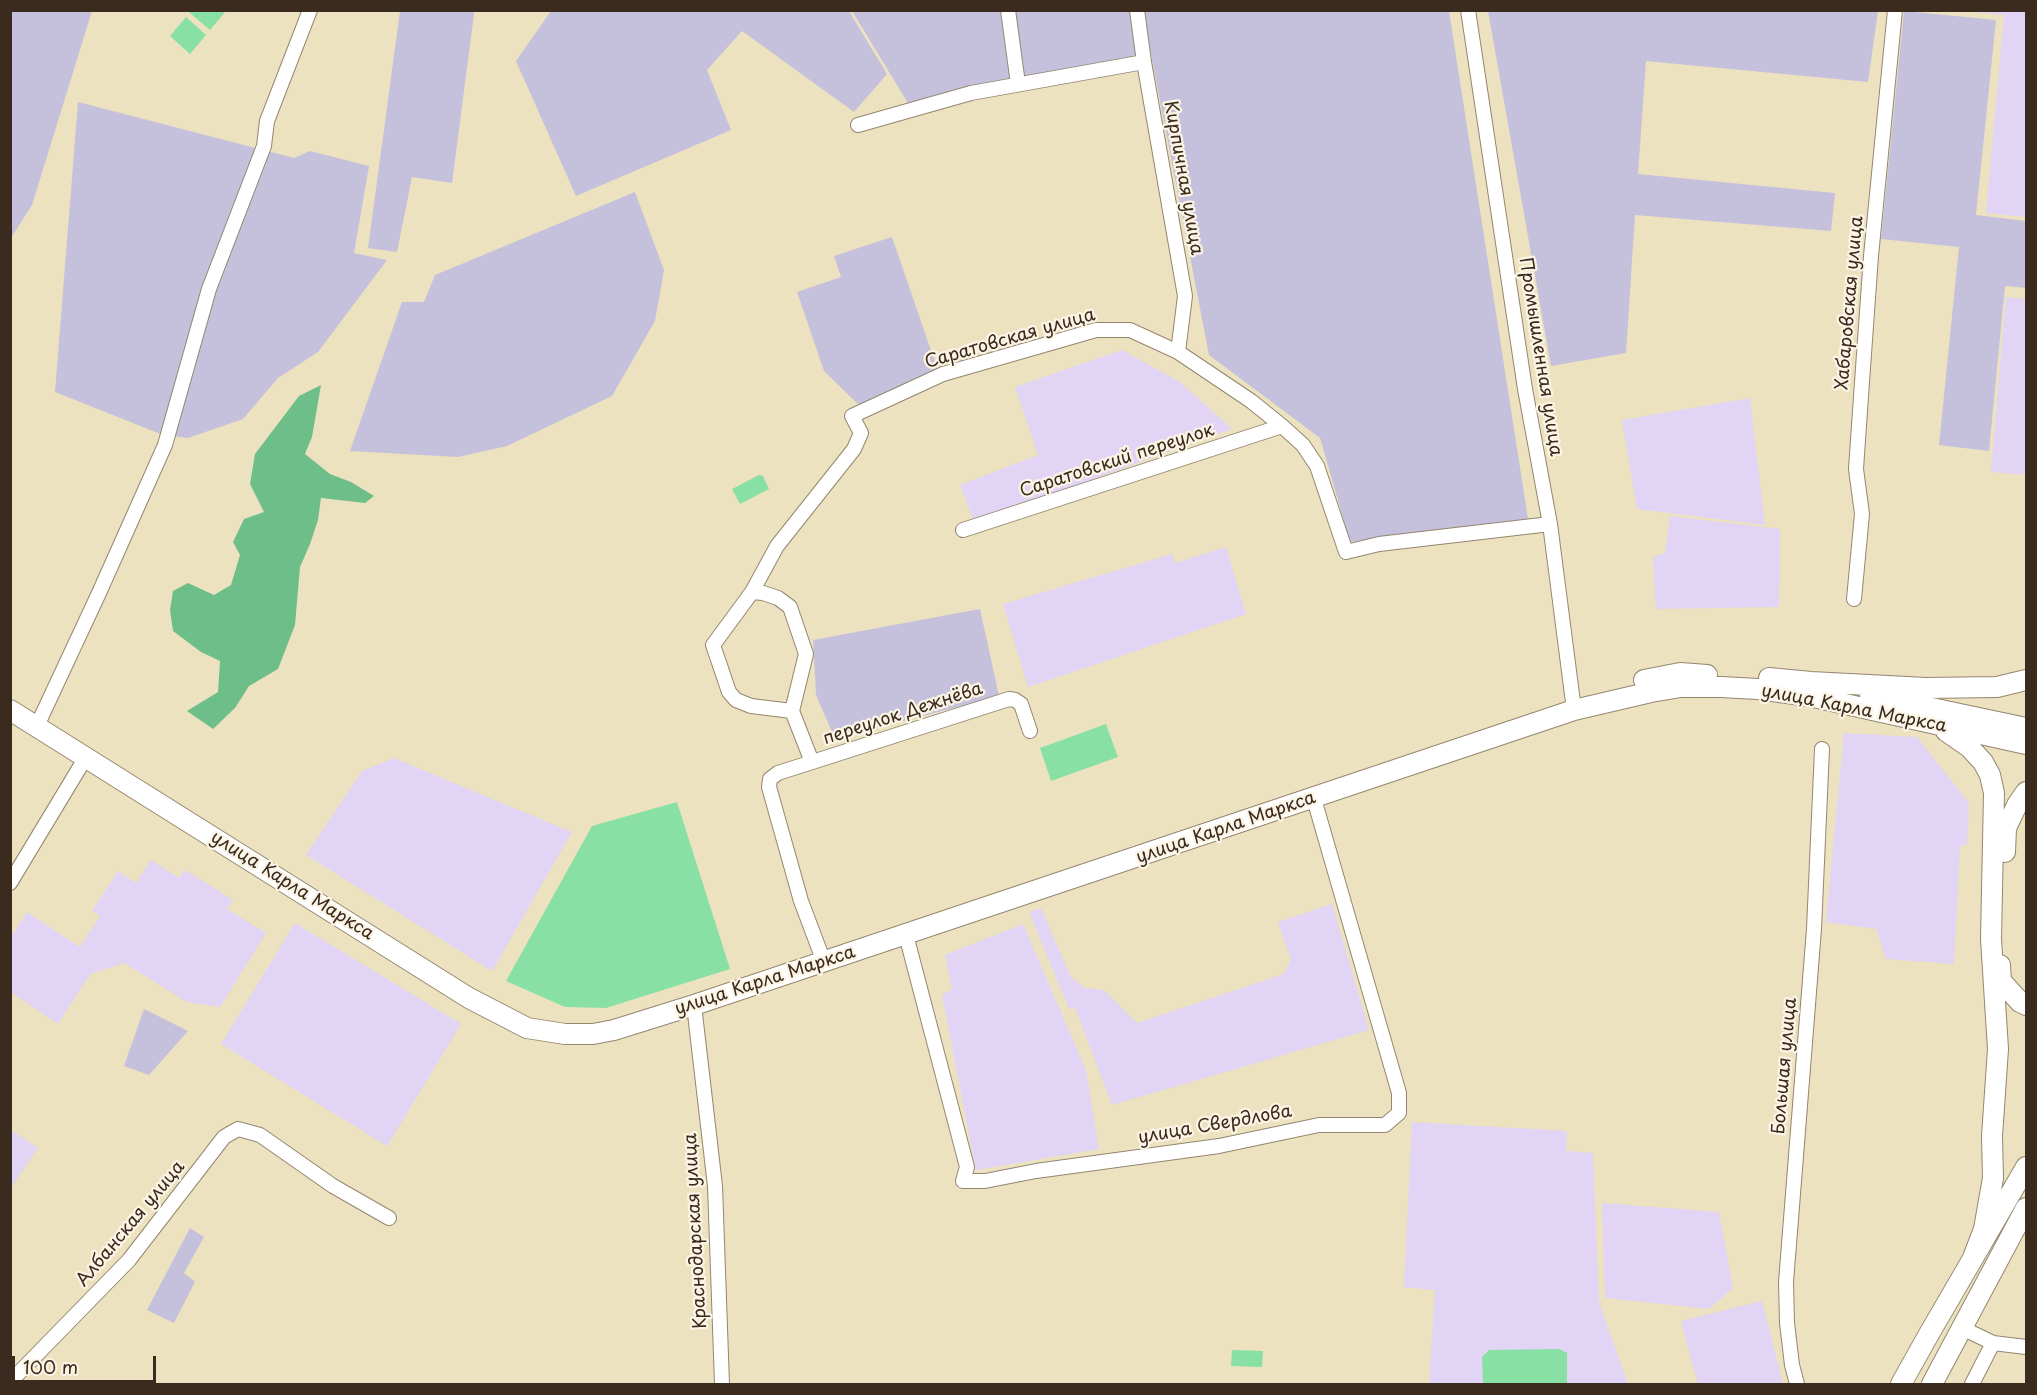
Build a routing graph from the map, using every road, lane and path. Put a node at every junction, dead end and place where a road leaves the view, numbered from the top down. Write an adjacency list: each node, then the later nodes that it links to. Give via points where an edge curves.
1 (310, 10): 21 (street, via 267,121 264,146 209,289 165,445)
2 (1008, 10): 7 (street)
3 (1137, 10): 6 (street, Кирпичная улица)
4 (1468, 10): 11 (street, Промышленная улица)
5 (1895, 10): 14 (street, Хабаровская улица, via 1871,256 1856,469 1862,514)
6 (1144, 62): 7 (street); 9 (street, Кирпичная улица, via 1185,296)
7 (1018, 84): 8 (street)
8 (858, 125)
9 (1178, 352): 10 (street); 13 (street, Саратовская улица, via 1130,330 1096,330 942,374 852,416 861,433 854,449 777,546)
10 (1282, 426): 11 (street, via 1303,445 1317,466 1346,552 1379,544); 12 (street, Саратовский переулок)
11 (1550, 524): 18 (street, Промышленная улица)
12 (963, 530)
13 (752, 592): 19 (street, via 778,598 790,607 806,654); 19 (street, via 713,645 729,692 736,700)
14 (1854, 599)
15 (2026, 680): 16 (highway, via 1997,687 1926,688)
16 (1811, 682): 18 (highway, улица Карла Маркса, via 1680,674 1609,689); 22 (highway)
17 (10, 710): 21 (highway, улица Карла Маркса)
18 (1574, 710): 20 (highway, улица Карла Маркса, via 1681,687 1721,687 1809,696); 29 (highway, улица Карла Маркса)
19 (792, 711): 27 (street)
20 (1924, 722): 24 (highway, улица Карла Маркса); 38 (highway, via 1950,733 1977,755 1990,775 1994,793 1991,939 1998,1049 1993,1178)
21 (37, 726): 26 (highway, улица Карла Маркса)
22 (2026, 728)
23 (1030, 731): 27 (street, переулок Дежнёва, via 1021,704 1009,699)
24 (2026, 744)
25 (1822, 749): 44 (street, Большая улица, via 1814,929 1786,1282 1787,1323)
26 (86, 757): 30 (street); 33 (highway, улица Карла Маркса, via 469,998 527,1028 593,1034)
27 (812, 762): 32 (street, переулок Дежнёва, via 778,773 770,779 770,788 801,902)
28 (2026, 792): 34 (highway, via 2006,828 2000,964 2001,981)
29 (1314, 798): 31 (highway, улица Карла Маркса); 31 (street, улица Свердлова, via 1400,1093 1399,1113 1385,1125 1319,1125 1219,1146 1036,1171 985,1182 963,1181 967,1167)
30 (10, 883)
31 (906, 935): 32 (highway, улица Карла Маркса)
32 (824, 962): 33 (highway, улица Карла Маркса)
33 (694, 1005): 43 (street, Краснодарская улица, via 715,1186)
34 (2026, 1005)
35 (2026, 1167): 38 (highway)
36 (2024, 1213): 39 (highway)
37 (389, 1218): 42 (street, Албанская улица, via 333,1186 260,1135 238,1129 224,1137 129,1260)
38 (1974, 1255): 45 (highway)
39 (1962, 1328): 40 (street); 46 (highway)
40 (1993, 1343): 41 (street); 47 (street)
41 (2026, 1347)
42 (10, 1382)
43 (722, 1384)
44 (1797, 1384)
45 (1901, 1384)
46 (1932, 1384)
47 (1972, 1384)

